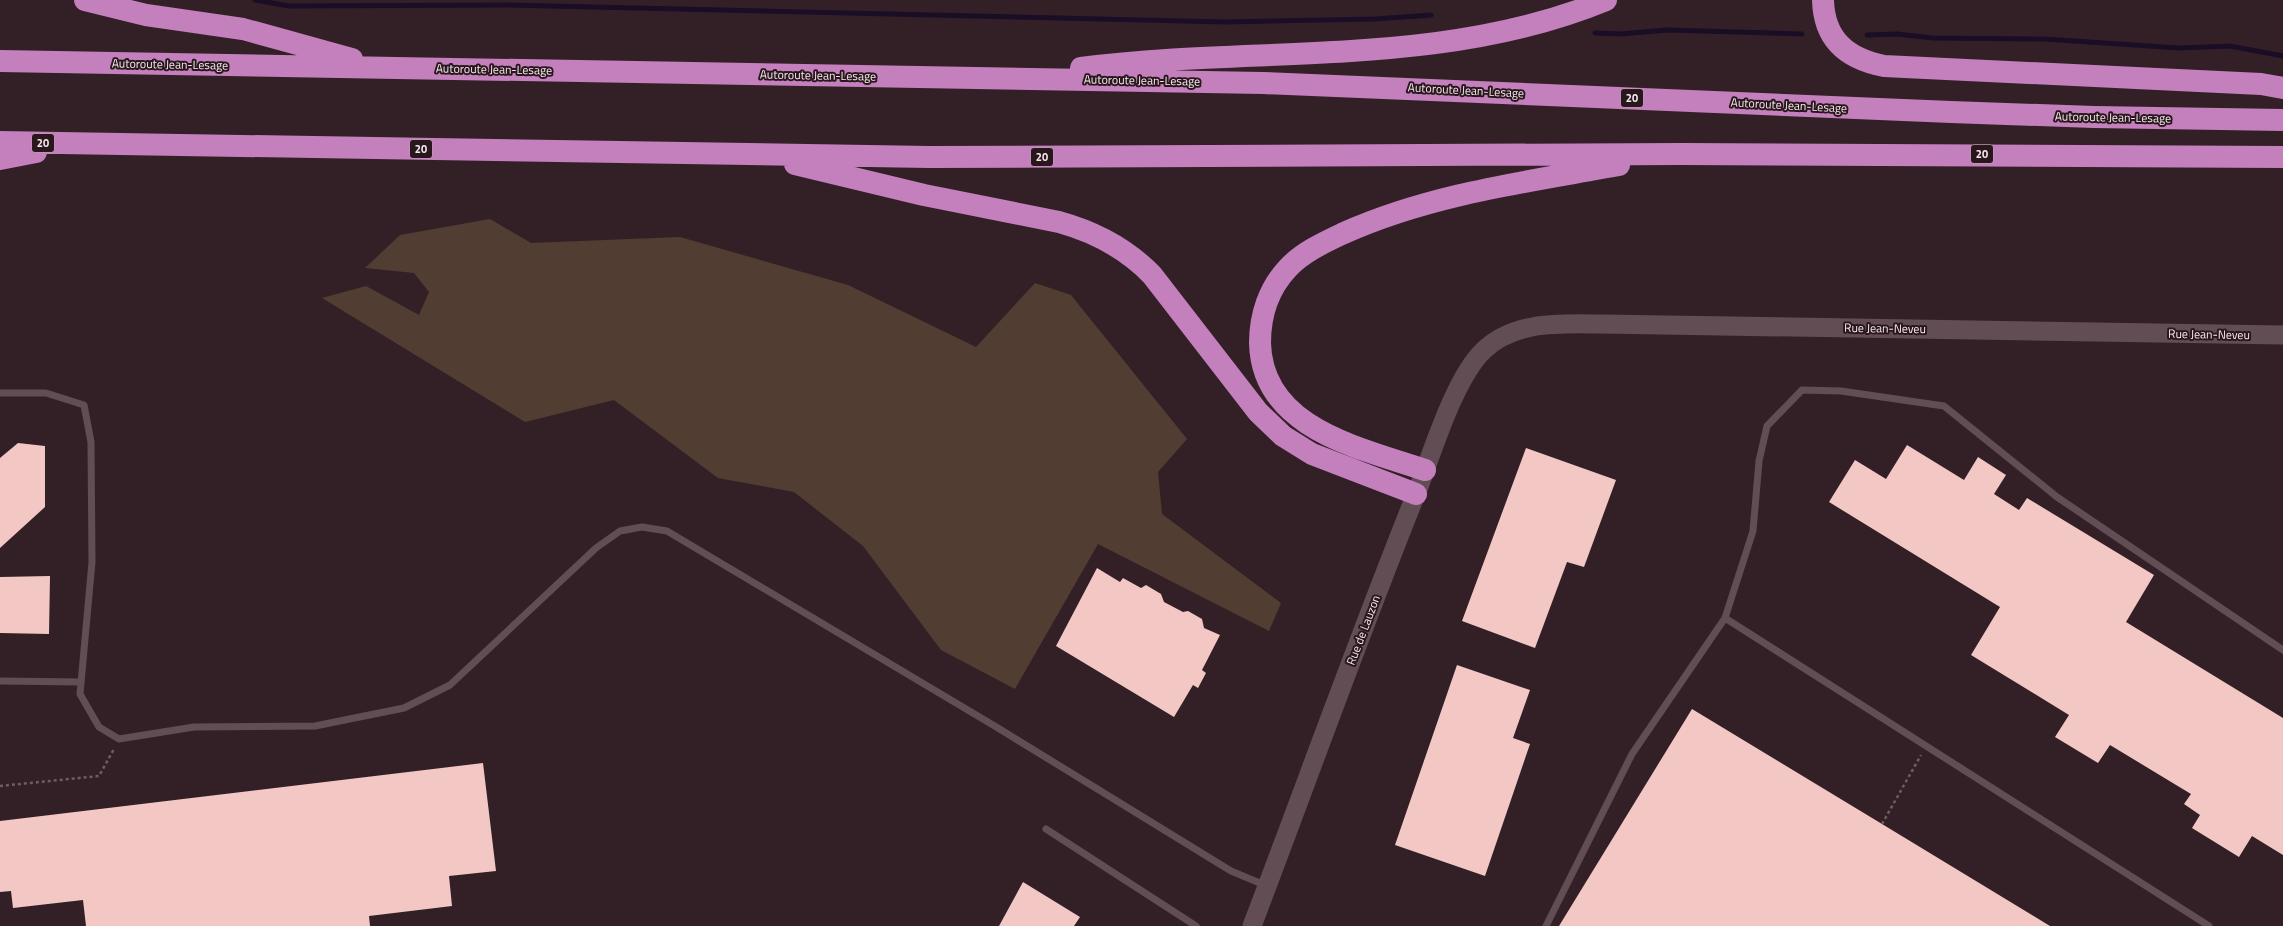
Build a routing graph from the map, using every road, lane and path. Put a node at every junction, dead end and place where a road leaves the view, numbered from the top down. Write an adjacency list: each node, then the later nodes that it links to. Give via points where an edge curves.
1 (85, 0): 5 (highway, via 146,15 243,29)
2 (1606, 0): 6 (highway, via 1540,24 1452,42 1306,54 1140,60)
3 (1823, 0): 7 (highway, via 1827,24 1840,46 1859,59 1884,66 2261,84)
4 (0, 61): 5 (highway, Autoroute Jean-Lesage / 20)
5 (382, 67): 6 (highway, Autoroute Jean-Lesage / 20)
6 (1004, 78): 8 (highway, Autoroute Jean-Lesage / 20, via 1348,85 1999,114)
7 (2283, 88)
8 (2283, 120)
9 (0, 142): 10 (highway, 20)
10 (86, 144): 12 (highway, 20); 14 (highway)
11 (1682, 154): 12 (highway, 20, via 944,157); 13 (highway, 20); 18 (highway, via 1474,191 1406,209 1320,245 1296,261 1282,275 1269,295 1260,339 1264,369 1279,397 1299,418 1326,434)
12 (755, 155): 19 (highway, via 924,195 1059,222 1106,240 1130,255 1152,275 1255,408 1283,436 1312,454)
13 (2283, 157)
14 (0, 159)
15 (2283, 335): 16 (street, Rue Jean-Neveu, via 1602,324 1534,326 1506,334)
16 (1491, 344): 18 (street, Rue de Lauzon, via 1477,358 1464,378)
17 (0, 393): 23 (lane, via 46,393 84,405 91,442 92,562)
18 (1425, 470): 19 (street, Rue de Lauzon)
19 (1416, 494): 29 (street, Rue de Lauzon)
20 (1725, 618): 21 (lane, via 1753,531 1759,461 1767,426 1802,390 1841,390 1944,406 2057,497); 25 (lane); 32 (lane, via 1632,754)
21 (2283, 650)
22 (0, 681): 23 (lane)
23 (81, 682): 24 (lane, via 80,694 99,727)
24 (119, 739): 26 (path, via 99,776); 29 (lane, via 194,727 316,726 404,708 450,685 596,548 620,531 642,528 667,531 998,728 1231,871)
25 (1927, 746): 27 (path); 33 (lane)
26 (0, 786)
27 (1882, 824)
28 (1046, 829): 30 (lane)
29 (1267, 886): 31 (street, Rue de Lauzon)
30 (1196, 926)
31 (1252, 926)
32 (1546, 926)
33 (2210, 926)

